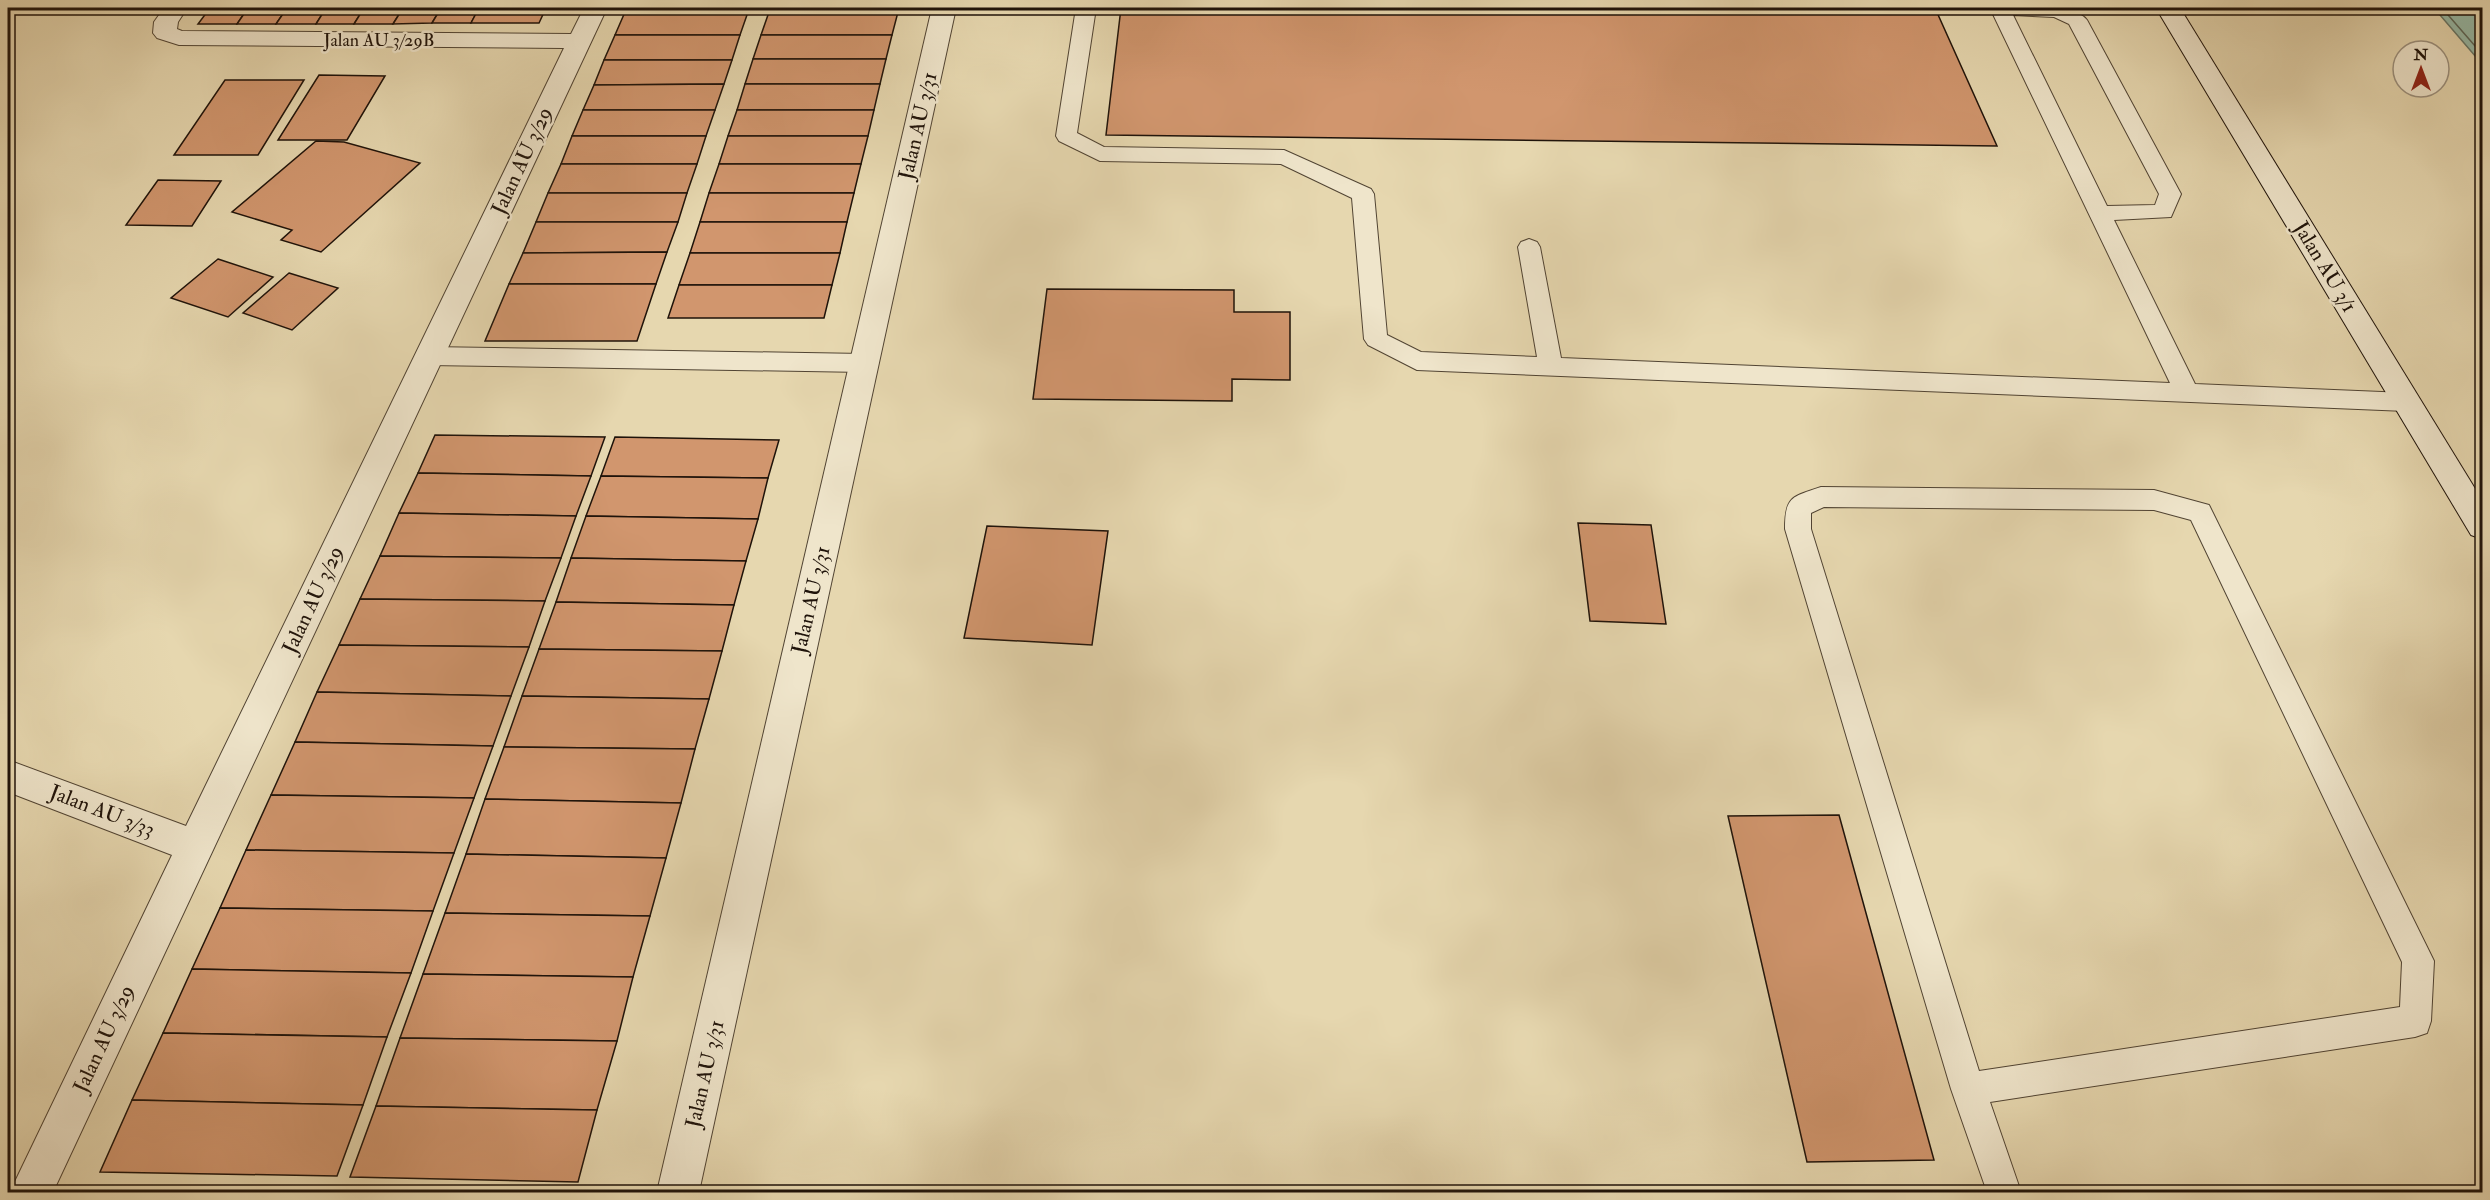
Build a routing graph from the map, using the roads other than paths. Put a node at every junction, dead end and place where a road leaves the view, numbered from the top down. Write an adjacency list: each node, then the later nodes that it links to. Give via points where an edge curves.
1 (176, 8): 7 (street, Jalan AU 3/29B, via 166,22 165,33 179,38)
2 (595, 8): 7 (street, Jalan AU 3/29)
3 (944, 8): 11 (street, Jalan AU 3/31)
4 (1086, 8): 12 (lane, via 1066,136 1100,154 1284,157 1363,194 1376,339 1417,361)
5 (2001, 8): 8 (lane); 8 (lane, via 2057,11 2077,20 2170,194 2163,212)
6 (2168, 8): 14 (street, Jalan AU 3/1)
7 (579, 41): 10 (street, Jalan AU 3/29)
8 (2100, 213): 13 (lane)
9 (1529, 247): 12 (lane)
10 (429, 357): 11 (lane); 17 (street, Jalan AU 3/29)
11 (864, 363): 20 (street, Jalan AU 3/31)
12 (1550, 366): 13 (lane)
13 (2187, 393): 14 (lane)
14 (2406, 402): 15 (street, Jalan AU 3/1)
15 (2482, 526)
16 (8, 776): 17 (street, Jalan AU 3/33)
17 (196, 847): 19 (street, Jalan AU 3/29)
18 (1968, 1089): 18 (lane, via 1798,529 1797,508 1821,496 2024,498 2154,500 2200,512 2418,961 2415,1021); 21 (lane)
19 (31, 1192)
20 (678, 1192)
21 (2004, 1192)

